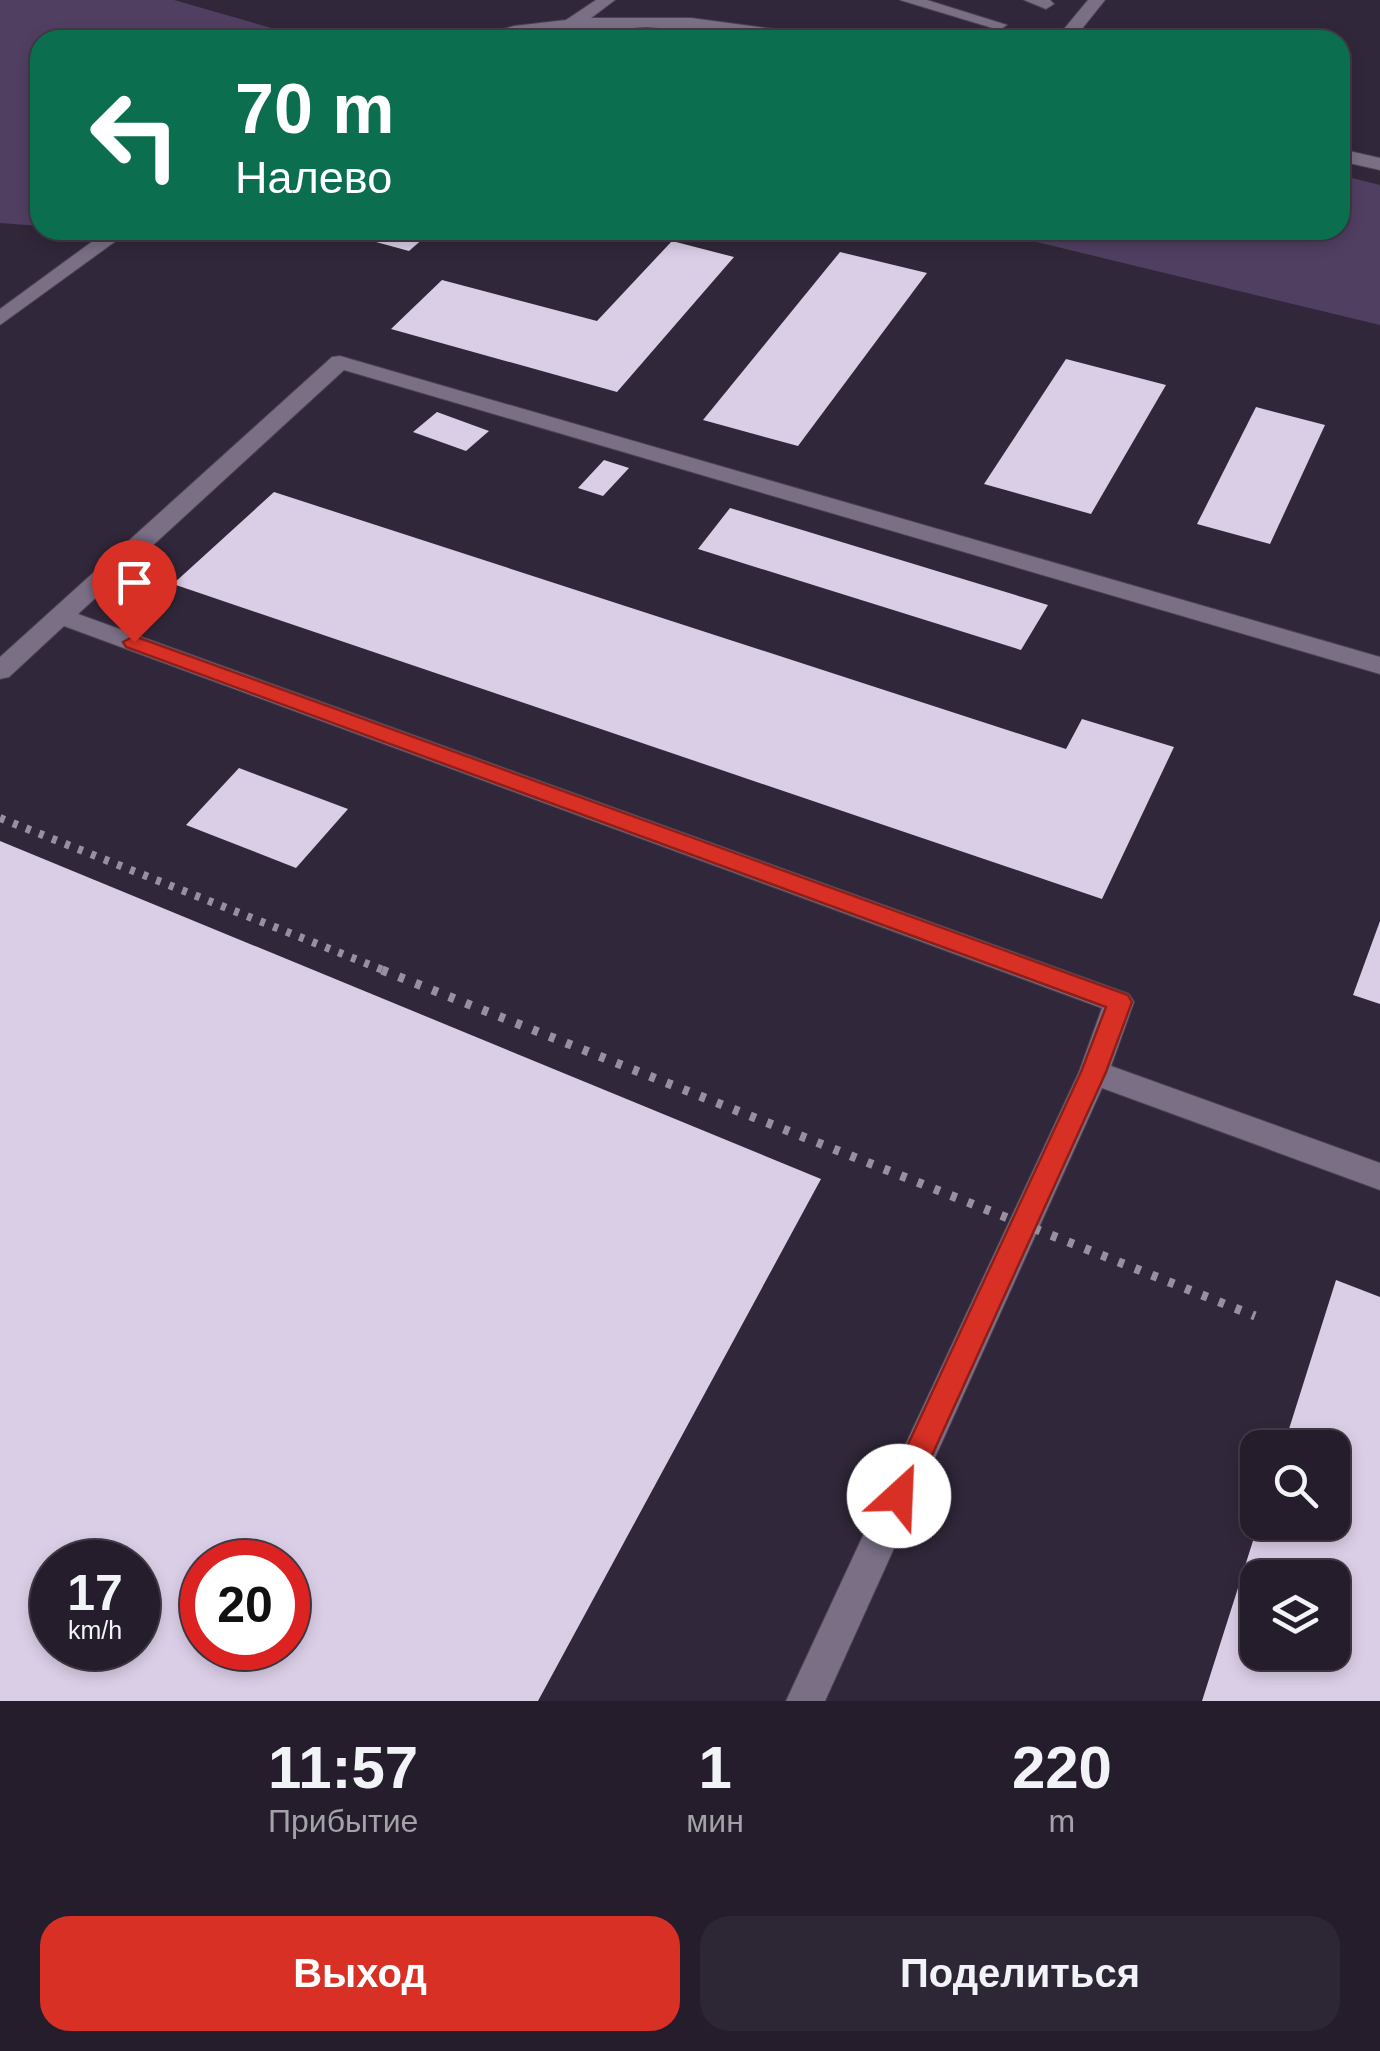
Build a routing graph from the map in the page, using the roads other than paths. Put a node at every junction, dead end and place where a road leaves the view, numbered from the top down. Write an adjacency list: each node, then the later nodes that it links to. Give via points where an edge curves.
1 (608, 0): 5 (lane)
2 (908, 0): 4 (lane)
3 (1097, 0): 8 (lane)
4 (999, 25)
5 (567, 26): 6 (lane); 7 (lane)
6 (513, 30)
7 (775, 30)
8 (1072, 30)
9 (1350, 157): 10 (lane)
10 (1380, 164)
11 (107, 240): 12 (lane)
12 (0, 319)
13 (60, 616): 14 (lane, via 340,362); 15 (lane); 16 (lane, via 1120,1002)
14 (1380, 666)
15 (0, 671)
16 (1094, 1072): 17 (lane); 18 (lane)
17 (1380, 1177)
18 (805, 1701)

